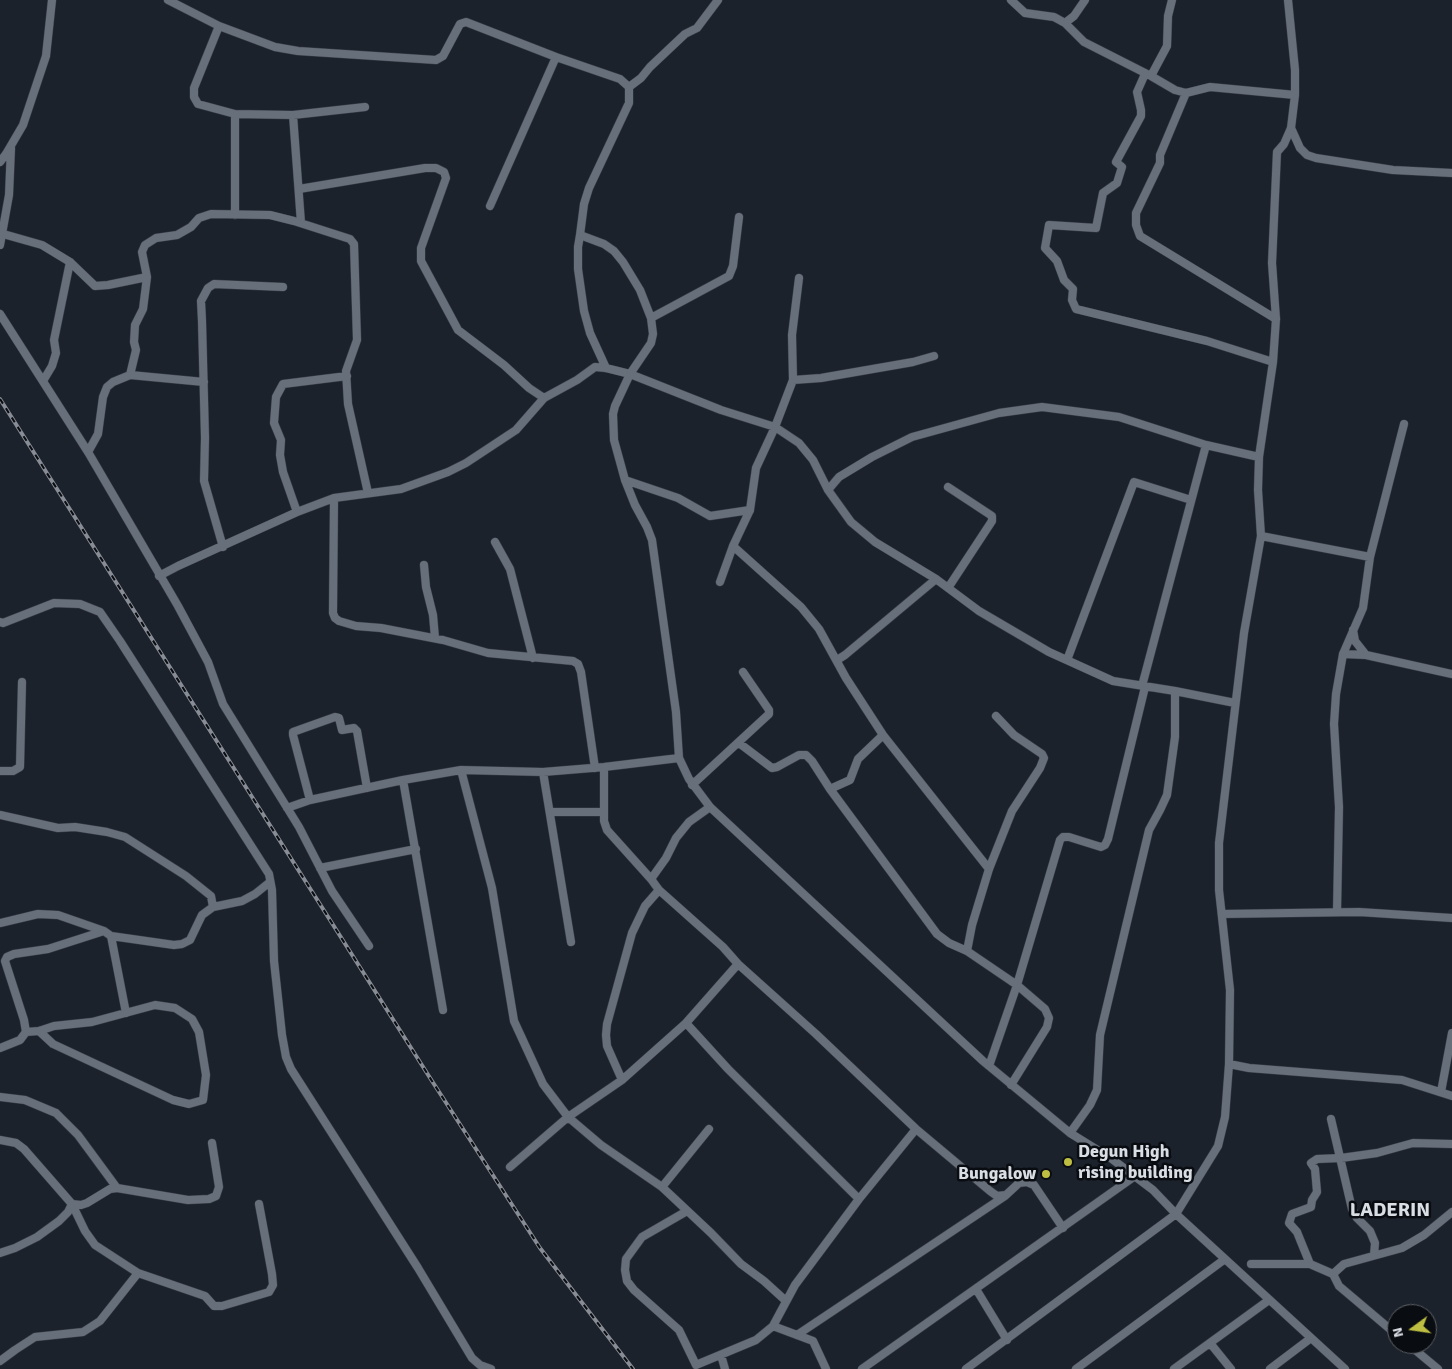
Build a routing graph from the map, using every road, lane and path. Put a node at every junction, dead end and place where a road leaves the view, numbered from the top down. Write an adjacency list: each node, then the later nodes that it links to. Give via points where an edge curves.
1 (52, 0): 19 (street, via 46,56 23,125)
2 (168, 0): 9 (street)
3 (718, 0): 12 (street, via 697,28 685,34)
4 (1011, 0): 8 (street, via 1025,13 1054,17)
5 (1085, 0): 8 (street)
6 (1172, 0): 11 (street, via 1166,46)
7 (1288, 0): 14 (street, via 1296,70)
8 (1065, 23): 11 (street, via 1084,42)
9 (219, 26): 10 (street, via 275,47 298,51 436,60 443,56 460,24 466,22); 16 (street, via 194,88 194,97 198,104)
10 (556, 57): 12 (street, via 620,79); 23 (street)
11 (1148, 75): 13 (street); 38 (street, via 1137,92 1141,116 1116,162 1122,167 1117,183 1103,193 1096,228 1049,224 1046,248 1057,261 1064,280 1073,289 1072,300 1076,309 1200,339)
12 (629, 87): 28 (street, via 629,103 589,188)
13 (1186, 94): 14 (street, via 1210,87); 36 (street, via 1160,155 1160,163 1136,213 1140,236)
14 (1295, 95): 18 (street)
15 (366, 107): 17 (street)
16 (235, 114): 17 (street); 24 (street)
17 (293, 115): 22 (street)
18 (1291, 128): 21 (street, via 1300,148 1316,158 1393,170); 36 (street, via 1277,152 1272,263)
19 (11, 146): 20 (street); 27 (street, via 10,195)
20 (0, 162)
21 (1452, 173)
22 (299, 188): 26 (street); 46 (street, via 425,168 444,172 446,178 421,248 421,261 458,330)
23 (490, 206)
24 (235, 215): 26 (street, via 270,215); 31 (street, via 211,214 199,218 177,235 156,238 145,245 142,252)
25 (739, 217): 35 (street, via 729,276)
26 (302, 223): 42 (street, via 344,236 354,244 357,340)
27 (2, 233): 29 (street); 30 (street, via 42,245)
28 (580, 235): 35 (street, via 604,244 623,262 640,290); 39 (street, via 578,269 584,311)
29 (0, 245)
30 (70, 262): 31 (street, via 95,286); 44 (street, via 54,340 56,353)
31 (147, 277): 41 (street, via 143,309 135,325 136,350)
32 (799, 278): 43 (street, via 792,335)
33 (283, 287): 45 (street, via 214,284 208,288 201,301)
34 (0, 314): 44 (street)
35 (651, 318): 40 (street, via 651,343)
36 (1276, 319): 38 (street)
37 (934, 356): 43 (street, via 821,378)
38 (1273, 362): 51 (street)
39 (606, 368): 40 (street); 46 (street, via 594,367)
40 (630, 374): 48 (street, via 721,410); 52 (street, via 613,414 614,440)
41 (130, 375): 45 (street); 50 (street, via 107,387 98,434)
42 (347, 376): 55 (street, via 348,404); 59 (street, via 283,384 276,397 274,423 281,440 283,472)
43 (793, 380): 48 (street)
44 (43, 381): 50 (street)
45 (204, 382): 63 (street, via 204,481)
46 (544, 398): 55 (street, via 516,430 466,464 402,489)
47 (1404, 424): 64 (street)
48 (775, 427): 54 (street, via 799,443 813,460); 58 (street, via 756,468)
49 (1206, 445): 51 (street); 54 (street, via 1119,417 1033,408 998,413 912,437 840,477); 57 (street)
50 (88, 452): 66 (street)
51 (1259, 457): 60 (street)
52 (625, 480): 58 (street, via 678,498 710,516); 87 (street, via 652,540 676,712)
53 (948, 487): 69 (street, via 992,516 992,521)
54 (828, 490): 67 (street, via 851,522 874,542)
55 (368, 493): 56 (street)
56 (334, 498): 59 (street); 72 (street, via 335,618 356,626)
57 (1191, 500): 77 (street, via 1134,482); 81 (street)
58 (750, 510): 62 (street)
59 (297, 512): 63 (street)
60 (1261, 536): 64 (street); 83 (street)
61 (495, 542): 75 (street, via 510,569)
62 (733, 546): 68 (street); 76 (street, via 802,608)
63 (223, 547): 66 (street)
64 (1370, 557): 71 (street, via 1363,608)
65 (424, 565): 72 (street)
66 (159, 576): 99 (street, via 208,662 222,704)
67 (936, 579): 69 (street); 76 (street)
68 (720, 582)
69 (948, 588): 77 (street, via 979,611)
70 (1, 626): 107 (street, via 54,603 80,604 100,612 269,874)
71 (1353, 630): 73 (street); 74 (street, via 1355,641)
72 (435, 638): 75 (street, via 488,653)
73 (1343, 654): 74 (street); 110 (street, via 1334,724 1339,807)
74 (1366, 655): 79 (street)
75 (533, 658): 89 (street, via 578,664)
76 (837, 660): 85 (street)
77 (1067, 660): 81 (street, via 1113,681)
78 (743, 672): 86 (street, via 769,714)
79 (1452, 674)
80 (22, 682): 91 (street, via 20,767 13,771)
81 (1144, 686): 82 (street); 119 (street, via 1108,839 1101,847 1069,837 1060,840)
82 (1175, 691): 83 (street); 138 (street, via 1175,736 1166,794 1150,830 1100,1035 1097,1090)
83 (1235, 703): 111 (street, via 1219,843)
84 (996, 716): 105 (street, via 1044,758 1012,811)
85 (883, 735): 96 (street, via 858,759 850,780); 105 (street)
86 (739, 743): 94 (street); 96 (street, via 772,768 800,755 806,756)
87 (678, 758): 88 (street); 94 (street)
88 (604, 767): 89 (street); 101 (street)
89 (595, 768): 92 (street)
90 (462, 770): 92 (street); 93 (street); 134 (street, via 492,888 514,1021 543,1084)
91 (0, 771)
92 (543, 772): 100 (street)
93 (404, 780): 95 (street); 103 (street)
94 (692, 785): 98 (street)
95 (367, 788): 97 (street); 97 (street, via 357,731 354,728 342,730 339,718 334,717 293,732)
96 (830, 789): 117 (street, via 937,934)
97 (310, 800): 99 (street)
98 (710, 807): 106 (street, via 689,822); 128 (street)
99 (287, 808): 104 (street)
100 (551, 812): 101 (street); 115 (street)
101 (603, 812): 106 (street, via 607,830)
102 (0, 815): 109 (street, via 58,828 75,827 126,837 211,896)
103 (416, 849): 104 (street); 120 (street)
104 (320, 868): 116 (street)
105 (989, 869): 117 (street)
106 (651, 879): 108 (street)
107 (270, 882): 109 (street, via 242,901); 174 (street, via 274,961 286,1057 472,1358)
108 (659, 890): 118 (street); 129 (street, via 645,906 632,932 607,1024 607,1046)
109 (212, 907): 114 (street, via 202,915 190,940 182,944)
110 (1337, 912): 111 (street); 112 (street)
111 (1222, 914): 127 (street, via 1230,990)
112 (1452, 918)
113 (0, 923): 114 (street, via 38,914 58,915)
114 (108, 933): 121 (street); 124 (street, via 7,957 5,961)
115 (571, 942)
116 (369, 946)
117 (966, 951): 119 (street)
118 (738, 964): 122 (street); 137 (street)
119 (1016, 985): 128 (street); 130 (street, via 1045,1009 1049,1018 1047,1028)
120 (443, 1010)
121 (126, 1013): 123 (street); 123 (street, via 155,1005 175,1008 192,1019 199,1032 205,1061 203,1100 189,1104 173,1100 53,1044)
122 (686, 1023): 129 (street); 148 (street, via 728,1070)
123 (39, 1031): 124 (street)
124 (26, 1032): 126 (street, via 20,1040)
125 (1452, 1033): 131 (street)
126 (0, 1048)
127 (1229, 1064): 131 (street, via 1402,1080); 153 (street, via 1225,1118 1218,1146)
128 (988, 1066): 130 (street)
129 (622, 1080): 134 (street)
130 (1012, 1085): 138 (street)
131 (1441, 1092): 132 (street)
132 (1452, 1096)
133 (0, 1097): 146 (street, via 25,1100 56,1113 78,1135)
134 (568, 1117): 143 (street); 145 (street, via 601,1145)
135 (1331, 1119): 142 (street)
136 (708, 1129): 145 (street)
137 (916, 1129): 147 (street, via 990,1192 997,1196); 148 (street)
138 (1070, 1133): 144 (street)
139 (0, 1140): 149 (street, via 16,1143 24,1149)
140 (212, 1143): 146 (street, via 219,1187 216,1196 188,1200)
141 (1452, 1144): 142 (street, via 1413,1143)
142 (1341, 1158): 156 (street, via 1352,1208 1370,1231 1375,1243); 159 (street, via 1311,1162 1315,1169 1317,1192 1311,1206 1292,1214 1290,1223)
143 (510, 1167)
144 (1135, 1176): 153 (street); 154 (street)
145 (662, 1187): 151 (street)
146 (117, 1188): 149 (street, via 87,1203)
147 (1006, 1195): 154 (street, via 1019,1183 1034,1185); 167 (street)
148 (859, 1200): 164 (street)
149 (72, 1204): 155 (street, via 60,1221 37,1237); 160 (street, via 96,1245)
150 (259, 1204): 160 (street, via 273,1280 269,1292 214,1306 205,1296)
151 (687, 1210): 164 (street, via 741,1264); 172 (street, via 642,1237 626,1260 626,1276 634,1290 679,1330 696,1365)
152 (1452, 1212): 156 (street, via 1402,1248)
153 (1176, 1214): 157 (street); 169 (street)
154 (1063, 1228): 162 (street)
155 (0, 1253)
156 (1374, 1255): 161 (street, via 1344,1264)
157 (1225, 1259): 163 (street); 179 (street)
158 (1251, 1264): 159 (street)
159 (1310, 1264): 161 (street)
160 (138, 1273): 173 (street, via 100,1321 83,1332 35,1337)
161 (1333, 1274): 166 (street, via 1339,1286)
162 (976, 1289): 169 (street); 177 (street)
163 (1269, 1300): 168 (street); 170 (street)
164 (786, 1301): 165 (street)
165 (773, 1326): 167 (street); 172 (street, via 756,1340)
166 (1387, 1327)
167 (797, 1335): 176 (street, via 813,1341)
168 (1311, 1338): 182 (street); 183 (street)
169 (1007, 1340): 178 (street)
170 (1210, 1343): 180 (street); 181 (street)
171 (1420, 1354): 184 (street)
172 (721, 1355): 175 (street)
173 (0, 1362)
174 (491, 1369)
175 (725, 1369)
176 (826, 1369)
177 (862, 1369)
178 (966, 1369)
179 (1076, 1369)
180 (1174, 1369)
181 (1231, 1369)
182 (1270, 1369)
183 (1345, 1369)
184 (1438, 1369)

